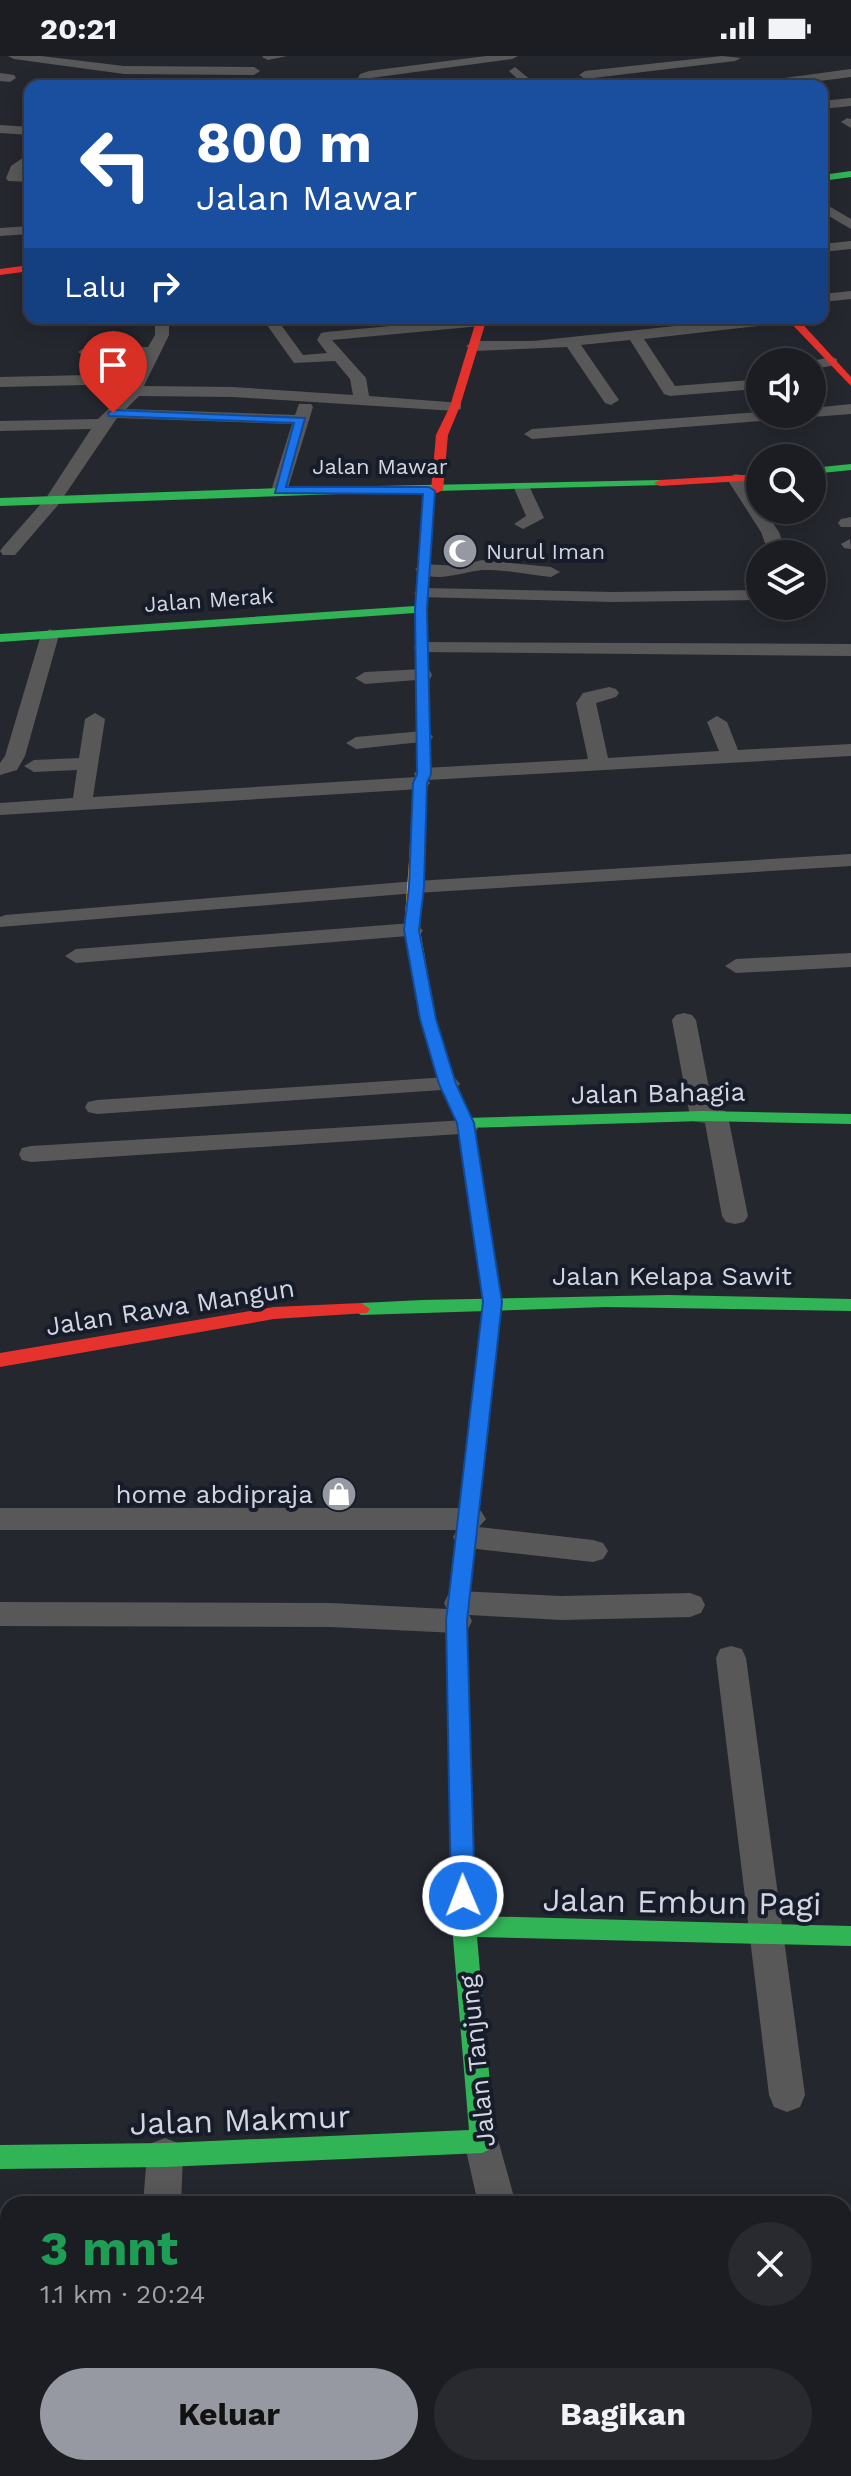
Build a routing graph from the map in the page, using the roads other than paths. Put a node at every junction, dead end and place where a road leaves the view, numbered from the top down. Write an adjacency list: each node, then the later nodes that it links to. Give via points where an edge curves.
1 (14, 56): 5 (street)
2 (138, 56): 5 (street)
3 (273, 56): 6 (street)
4 (512, 56): 12 (street); 13 (street, via 526,68 515,71)
5 (124, 70): 6 (street); 10 (street)
6 (254, 71): 11 (street)
7 (851, 73): 8 (street)
8 (749, 74): 9 (street)
9 (585, 75)
10 (113, 80)
11 (246, 80)
12 (363, 80)
13 (525, 80)
14 (851, 102): 15 (street)
15 (828, 104)
16 (0, 129): 17 (street)
17 (24, 131)
18 (24, 163): 21 (street)
19 (851, 174): 20 (street)
20 (828, 177)
21 (13, 178): 22 (street); 23 (street)
22 (24, 178)
23 (0, 188)
24 (828, 210): 25 (street)
25 (851, 225)
26 (24, 230): 27 (street)
27 (0, 232)
28 (851, 245): 29 (street)
29 (828, 247)
30 (24, 269): 31 (street)
31 (0, 272)
32 (851, 295): 33 (street)
33 (828, 297)
34 (162, 324): 48 (street)
35 (273, 324): 49 (street, via 299,360)
36 (353, 324): 42 (street)
37 (397, 324): 42 (street)
38 (480, 324): 46 (street, Jalan Tanjung)
39 (594, 324): 44 (street)
40 (736, 324): 43 (street)
41 (797, 324): 50 (street)
42 (360, 331): 49 (street, via 326,336)
43 (634, 335): 44 (street); 55 (street, via 670,391)
44 (603, 338): 45 (street)
45 (571, 342): 46 (street); 58 (street)
46 (474, 346): 59 (street, Jalan Tanjung)
47 (86, 352): 48 (street)
48 (155, 352): 54 (street)
49 (339, 356): 57 (street, via 358,378)
50 (832, 362): 51 (street); 53 (street)
51 (826, 363)
52 (0, 382): 54 (street)
53 (851, 383)
54 (136, 385): 56 (street); 62 (street)
55 (746, 386)
56 (309, 396): 57 (street); 64 (street)
57 (362, 399): 59 (street)
58 (611, 400)
59 (455, 406): 72 (street, Jalan Tanjung, via 440,435)
60 (851, 409): 61 (street)
61 (826, 412)
62 (108, 418): 64 (street); 65 (street); 74 (street)
63 (746, 418): 66 (street)
64 (301, 420): 73 (street)
65 (0, 426)
66 (532, 434)
67 (851, 467): 68 (street)
68 (826, 470)
69 (746, 478): 70 (street, Jalan Mawar)
70 (735, 479): 71 (street, Jalan Mawar); 77 (street)
71 (522, 488): 72 (street, Jalan Mawar); 76 (street, via 535,518)
72 (433, 490): 73 (street, Jalan Mawar); 79 (street, Jalan Tanjung)
73 (279, 491): 74 (street, Jalan Mawar)
74 (52, 501): 75 (street, Jalan Mawar); 78 (street)
75 (0, 502)
76 (523, 524)
77 (773, 540)
78 (9, 551)
79 (424, 569): 80 (street, via 458,571 482,565); 82 (street, Jalan Tanjung)
80 (551, 572)
81 (746, 595): 82 (street)
82 (422, 601): 83 (street, Jalan Merak); 85 (street, Jalan Tanjung)
83 (50, 635): 84 (street, Jalan Merak); 99 (street, via 17,752 10,766)
84 (0, 638)
85 (423, 648): 86 (street); 87 (street, Jalan Tanjung)
86 (851, 650)
87 (423, 675): 88 (street); 92 (street, Jalan Tanjung)
88 (365, 678)
89 (609, 693): 97 (street, via 586,703)
90 (95, 719): 96 (street)
91 (717, 722): 95 (street)
92 (423, 737): 93 (street); 100 (street, Jalan Tanjung)
93 (356, 743)
94 (851, 750): 95 (street)
95 (731, 757): 97 (street)
96 (87, 764): 98 (street); 101 (street)
97 (599, 764): 100 (street)
98 (34, 766)
99 (0, 769)
100 (422, 778): 101 (street); 104 (street, Jalan Tanjung)
101 (82, 804): 102 (street)
102 (0, 809)
103 (851, 860): 104 (street)
104 (416, 887): 105 (street); 106 (street, Jalan Tanjung)
105 (5, 922)
106 (412, 930): 107 (street); 111 (street, Jalan Tanjung, via 428,1019)
107 (76, 956)
108 (851, 960): 109 (street)
109 (736, 966)
110 (684, 1020): 113 (street)
111 (448, 1084): 112 (street); 115 (street, Jalan Tanjung)
112 (97, 1107)
113 (709, 1116): 114 (street, Jalan Bahagia); 115 (street, Jalan Bahagia); 117 (street)
114 (851, 1119)
115 (466, 1126): 116 (street); 118 (street, Jalan Tanjung)
116 (31, 1154)
117 (735, 1216)
118 (492, 1302): 119 (street, Jalan Kelapa Sawit, via 740,1300); 120 (street, Jalan Rawa Mangun, via 274,1313); 122 (street, Jalan Tanjung)
119 (851, 1305)
120 (0, 1360)
121 (0, 1519): 122 (street)
122 (469, 1528): 123 (street); 125 (street, Jalan Tanjung)
123 (593, 1551)
124 (690, 1605): 125 (street)
125 (458, 1612): 126 (street); 128 (street, Jalan Tanjung)
126 (0, 1614)
127 (731, 1658): 129 (street)
128 (464, 1926): 129 (street, Jalan Embun Pagi); 132 (street, Jalan Tanjung)
129 (767, 1936): 130 (street, Jalan Embun Pagi); 131 (street)
130 (851, 1936)
131 (787, 2095)
132 (482, 2141): 133 (street, Jalan Makmur); 136 (street, Jalan Tanjung)
133 (165, 2155): 134 (street, Jalan Makmur); 135 (street)
134 (0, 2157)
135 (162, 2196)
136 (495, 2196)

